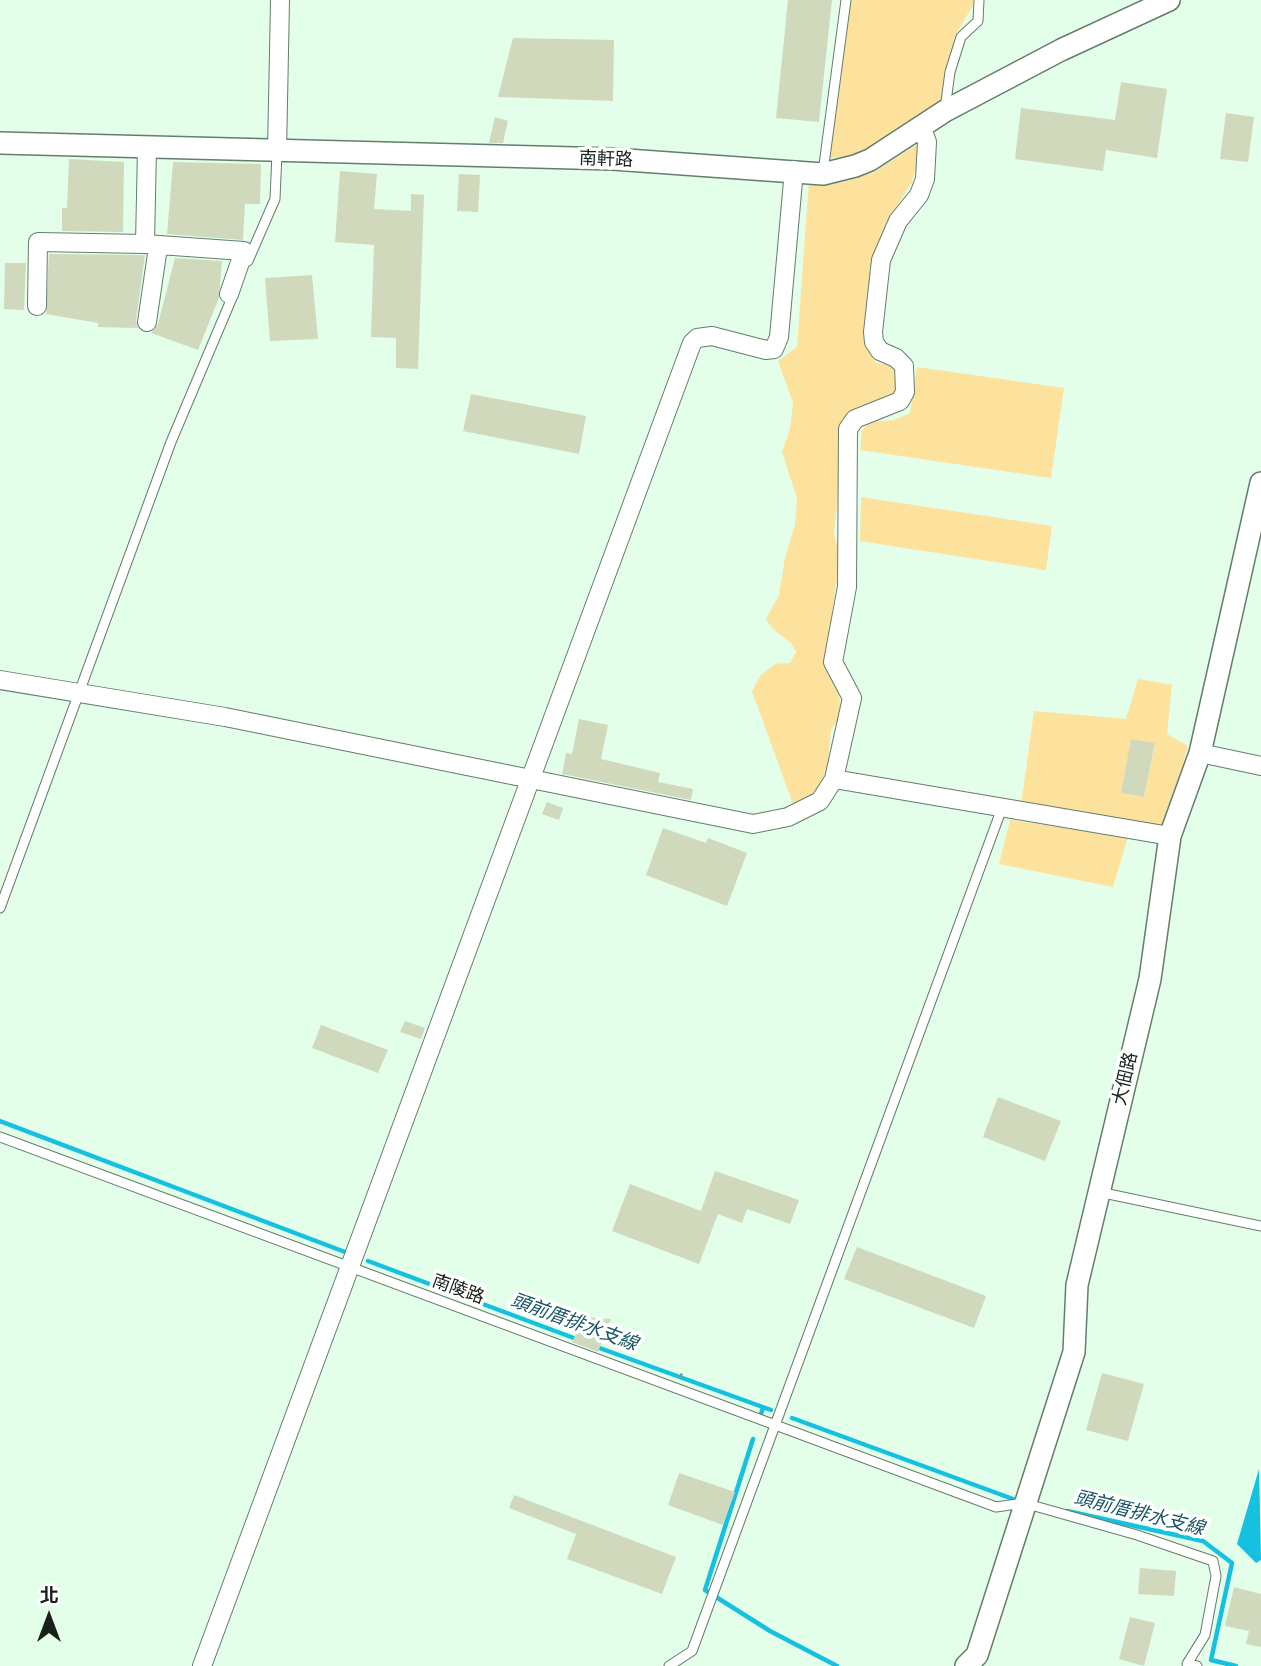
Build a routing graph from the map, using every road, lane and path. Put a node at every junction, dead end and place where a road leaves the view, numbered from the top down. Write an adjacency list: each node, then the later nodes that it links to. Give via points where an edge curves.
1 (280, 0): 9 (street)
2 (846, 0): 11 (lane)
3 (979, 0): 5 (lane, via 978,21 961,37 950,72)
4 (1169, 0): 5 (street, 南軒路)
5 (945, 111): 6 (street, 南軒路)
6 (921, 126): 11 (street, 南軒路, via 870,160); 21 (street, via 927,142 925,179 919,195 898,221 881,260 873,332 880,351 904,366 905,392 900,401 855,419 848,429 847,587 833,662 852,698)
7 (0, 143): 8 (street, 南軒路)
8 (147, 148): 9 (street, 南軒路); 12 (street)
9 (277, 153): 10 (street, 南軒路, via 613,159); 18 (lane, via 275,199 171,442)
10 (794, 170): 11 (street, 南軒路); 22 (street, via 779,337 774,349 712,335 692,343)
11 (822, 174)
12 (152, 245): 13 (street, via 244,251); 14 (street, via 38,242); 15 (street)
13 (229, 294)
14 (37, 306)
15 (147, 322)
16 (1261, 483): 19 (street, 大佃路)
17 (0, 680): 18 (street)
18 (78, 695): 22 (street, via 225,717); 25 (lane)
19 (1200, 753): 20 (street); 24 (street, 大佃路)
20 (1261, 766)
21 (834, 779): 22 (street, via 820,801 788,817 753,824); 23 (street)
22 (529, 781): 29 (street)
23 (1002, 808): 24 (street); 30 (lane)
24 (1170, 836): 27 (street, 大佃路, via 1150,979)
25 (0, 908)
26 (0, 1137): 29 (lane, 南陵路)
27 (1099, 1192): 28 (lane); 31 (street, 大佃路, via 1077,1284 1073,1352)
28 (1261, 1226)
29 (352, 1267): 30 (lane, 南陵路); 33 (street)
30 (775, 1425): 31 (lane, 南陵路, via 996,1507); 34 (lane, via 692,1651)
31 (1024, 1503): 32 (lane, 南陵路, via 1213,1561 1216,1576 1205,1636); 35 (street, 大佃路, via 977,1655)
32 (1190, 1665)
33 (202, 1666)
34 (668, 1666)
35 (966, 1666)

